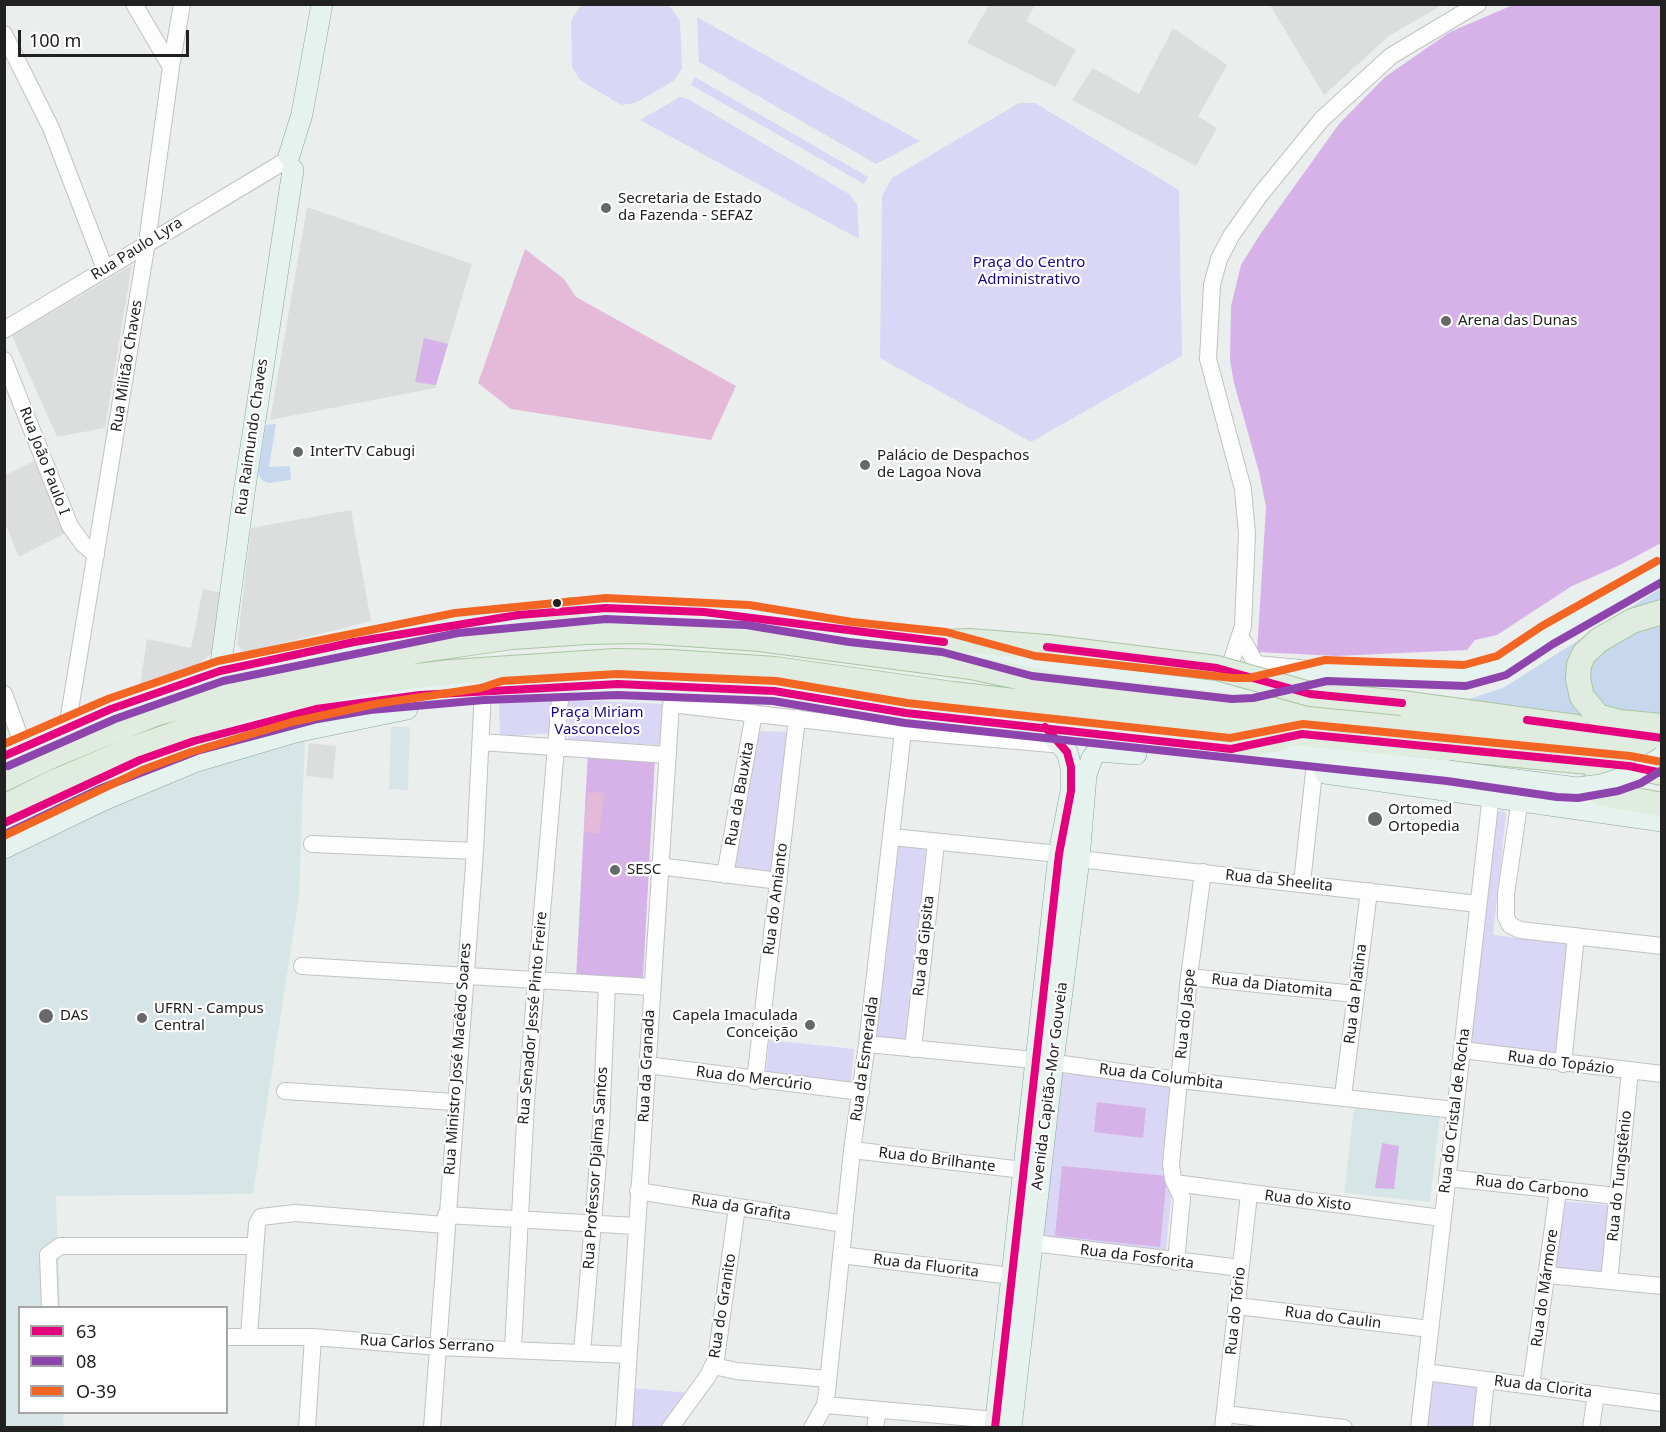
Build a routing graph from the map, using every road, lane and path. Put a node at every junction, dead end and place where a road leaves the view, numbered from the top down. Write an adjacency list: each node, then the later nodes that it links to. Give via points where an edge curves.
1 (134, 4): 6 (street)
2 (182, 4): 6 (street, Rua Militão Chaves)
3 (322, 4): 7 (main road)
4 (1478, 4): 17 (street, via 1391,56 1322,119 1260,195 1220,259 1212,285 1208,359 1246,506)
5 (4, 34): 9 (street, via 51,129)
6 (171, 67): 8 (street, Rua Militão Chaves)
7 (289, 167): 8 (street, Rua Paulo Lyra); 22 (main road, Rua Raimundo Chaves)
8 (147, 242): 9 (street, Rua Paulo Lyra); 12 (street, Rua Militão Chaves)
9 (105, 269): 10 (street, Rua Paulo Lyra)
10 (4, 330)
11 (4, 360): 12 (street, Rua João Paulo I, via 70,526)
12 (96, 555): 33 (street, Rua Militão Chaves)
13 (1662, 570): 21 (main road, via 1501,666 1478,674)
14 (571, 610): 16 (highway); 18 (main road, via 704,612); 22 (main road, via 445,625)
15 (1662, 612): 31 (highway, via 1632,621 1599,640 1584,654 1578,679 1582,697 1598,716)
16 (512, 637): 20 (highway, via 587,632 706,634); 48 (highway, via 374,658 215,696 105,734)
17 (1243, 637): 21 (street, via 1253,660 1261,666); 24 (street); 25 (street)
18 (944, 642): 19 (highway, via 979,641)
19 (1040, 656): 20 (highway); 24 (main road); 35 (highway, bridge, via 1217,668 1310,694)
20 (971, 667): 41 (highway, via 1077,688 1507,736)
21 (1326, 670): 25 (main road)
22 (220, 671): 33 (main road, via 152,693)
23 (561, 688): 27 (main road); 30 (main road, via 618,684 774,691); 38 (street, Rua Senador Jessé Pinto Freire)
24 (1222, 688): 25 (main road)
25 (1251, 688)
26 (4, 694): 39 (street)
27 (483, 694): 36 (street, Rua Ministro José Macêdo Soares); 54 (main road, via 369,700 316,709 194,741 95,779); 58 (main road, via 329,724 194,762 124,790)
28 (754, 713): 29 (street); 42 (street, Rua da Granada, via 671,704); 63 (street, Rua da Bauxita)
29 (797, 718): 30 (street); 64 (street, Rua do Amianto)
30 (904, 722): 32 (main road); 37 (street); 55 (street, Rua da Esmeralda)
31 (1662, 726)
32 (1045, 727): 37 (main road); 40 (main road)
33 (67, 728): 39 (main road)
34 (1302, 734): 40 (highway); 45 (highway); 52 (highway, via 952,694 775,669 672,662 555,663 366,682 248,708 132,749)
35 (1662, 738)
36 (481, 742): 38 (street); 59 (street, Rua Ministro José Macêdo Soares)
37 (1063, 745): 60 (main road, via 1071,782)
38 (555, 746): 42 (street); 73 (street, Rua Senador Jessé Pinto Freire)
39 (24, 748): 43 (main road)
40 (1231, 749): 46 (main road)
41 (1662, 749)
42 (668, 755): 61 (street, Rua da Granada)
43 (4, 756)
44 (1662, 757): 46 (main road, bridge, via 1636,774 1577,788 1448,771)
45 (1629, 766): 47 (highway); 51 (highway, via 1596,780 1595,789 1601,794)
46 (1320, 768): 49 (main road); 60 (main road, via 1102,750 1093,756 1086,775); 65 (street)
47 (1662, 773)
48 (4, 779)
49 (1491, 795): 50 (main road); 67 (street, Rua do Cristal de Rocha)
50 (1521, 799): 53 (main road); 68 (street, via 1506,917 1510,925 1520,930)
51 (1662, 805)
52 (4, 807)
53 (1662, 821)
54 (4, 823)
55 (892, 837): 56 (street, Rua da Sheelita); 77 (street, Rua da Esmeralda)
56 (936, 843): 60 (street, Rua da Sheelita); 78 (street, Rua da Gipsita)
57 (312, 844): 59 (street)
58 (4, 848)
59 (475, 851): 71 (street, Rua Ministro José Macêdo Soares)
60 (1069, 856): 62 (street, Rua da Sheelita); 80 (main road)
61 (658, 867): 63 (street); 75 (street, Rua da Granada)
62 (1203, 872): 65 (street, Rua da Sheelita); 72 (street, Rua do Jaspe)
63 (725, 875): 64 (street)
64 (779, 881): 86 (street, Rua do Amianto)
65 (1302, 883): 66 (street, Rua da Sheelita)
66 (1370, 891): 67 (street, Rua da Sheelita); 76 (street, Rua da Platina)
67 (1478, 904): 79 (street, Rua do Cristal de Rocha)
68 (1576, 936): 69 (street); 81 (street)
69 (1662, 946)
70 (302, 966): 71 (street)
71 (464, 976): 73 (street); 90 (street, Rua Ministro José Macêdo Soares)
72 (1189, 977): 76 (street, Rua da Diatomita); 85 (street, Rua do Jaspe)
73 (536, 981): 74 (street); 101 (street, Rua Senador Jessé Pinto Freire)
74 (607, 985): 75 (street); 104 (street, Rua Professor Djalma Santos, via 602,1127)
75 (651, 987): 82 (street, Rua da Granada)
76 (1355, 994): 89 (street, Rua da Platina)
77 (867, 1044): 78 (street, Rua da Columbita); 88 (street, Rua da Esmeralda)
78 (913, 1049): 80 (street, Rua da Columbita)
79 (1462, 1050): 81 (street, Rua do Topázio); 91 (street, Rua do Cristal de Rocha)
80 (1044, 1061): 85 (street, Rua da Columbita); 93 (main road); 107 (main road, Avenida Capitão-Mor Gouveia)
81 (1563, 1064): 83 (street, Rua do Topázio)
82 (647, 1065): 86 (street, Rua do Mercúrio); 96 (street, Rua da Granada)
83 (1630, 1071): 84 (street, Rua do Topázio); 99 (street, Rua do Tungstênio)
84 (1662, 1074)
85 (1179, 1080): 89 (street, Rua da Columbita); 95 (street, Rua do Jaspe, via 1171,1164)
86 (755, 1081): 88 (street, Rua do Mercúrio)
87 (285, 1090): 90 (street)
88 (861, 1092): 92 (street, Rua da Esmeralda)
89 (1343, 1096): 91 (street, Rua da Columbita)
90 (455, 1102): 103 (street, Rua Ministro José Macêdo Soares)
91 (1455, 1110): 94 (street, Rua do Cristal de Rocha)
92 (852, 1150): 93 (street, Rua do Brilhante); 105 (street, Rua da Esmeralda)
93 (1023, 1170): 113 (main road)
94 (1447, 1178): 97 (street, Rua do Carbono); 102 (street, Rua do Cristal de Rocha)
95 (1175, 1183): 98 (street, Rua do Xisto); 110 (street, Rua do Jaspe, via 1183,1204)
96 (639, 1191): 100 (street, Rua da Grafita); 106 (street, Rua da Granada)
97 (1558, 1191): 99 (street, Rua do Carbono); 112 (street, Rua do Mármore)
98 (1249, 1194): 102 (street, Rua do Xisto); 111 (street, Rua do Tório)
99 (1617, 1196): 114 (street, Rua do Tungstênio)
100 (737, 1207): 105 (street, Rua da Grafita); 126 (street, Rua do Granito)
101 (519, 1218): 103 (street); 104 (street); 123 (street, Rua Senador Jessé Pinto Freire)
102 (1442, 1218): 118 (street, Rua do Cristal de Rocha)
103 (446, 1220): 108 (street, via 273,1213 257,1221); 122 (street, Rua Ministro José Macêdo Soares)
104 (593, 1224): 106 (street); 124 (street, Rua Professor Djalma Santos)
105 (844, 1224): 109 (street, Rua da Esmeralda)
106 (635, 1226): 125 (street, Rua da Granada)
107 (1033, 1243): 110 (street, Rua da Fosforita); 136 (main road, Avenida Capitão-Mor Gouveia)
108 (255, 1246): 116 (street, via 60,1246 48,1255); 119 (street)
109 (841, 1255): 113 (street, Rua da Fluorita); 128 (street, Rua da Esmeralda)
110 (1176, 1262): 111 (street, Rua da Fosforita)
111 (1241, 1268): 117 (street, Rua do Tório)
112 (1548, 1275): 114 (street); 130 (street, Rua do Mármore)
113 (1011, 1276): 136 (main road)
114 (1609, 1281): 115 (street)
115 (1662, 1286)
116 (50, 1306)
117 (1237, 1306): 118 (street, Rua do Caulin); 135 (street, Rua do Tório)
118 (1430, 1329): 127 (street, Rua do Cristal de Rocha)
119 (249, 1337): 120 (street, Rua Carlos Serrano); 121 (street, Rua Carlos Serrano)
120 (313, 1337): 122 (street, Rua Carlos Serrano); 137 (street)
121 (228, 1338)
122 (439, 1347): 123 (street, Rua Carlos Serrano); 138 (street, Rua Ministro José Macêdo Soares)
123 (513, 1349): 124 (street, Rua Carlos Serrano)
124 (582, 1352): 125 (street, Rua Carlos Serrano)
125 (628, 1355): 139 (street, Rua da Granada)
126 (714, 1366): 128 (street); 140 (street, Rua do Granito)
127 (1425, 1372): 129 (street, Rua da Clorita); 144 (street, Rua do Cristal de Rocha)
128 (828, 1379): 133 (street, Rua da Esmeralda)
129 (1486, 1380): 130 (street, Rua da Clorita); 145 (street)
130 (1531, 1385): 131 (street, Rua da Clorita)
131 (1596, 1394): 132 (street, Rua da Clorita); 146 (street)
132 (1662, 1404)
133 (825, 1405): 134 (street); 141 (street)
134 (878, 1410): 136 (street); 142 (street)
135 (1224, 1421): 143 (street)
136 (1000, 1425)
137 (307, 1428)
138 (432, 1428)
139 (624, 1428)
140 (670, 1428)
141 (812, 1428)
142 (875, 1428)
143 (1344, 1428)
144 (1419, 1428)
145 (1481, 1428)
146 (1591, 1428)

